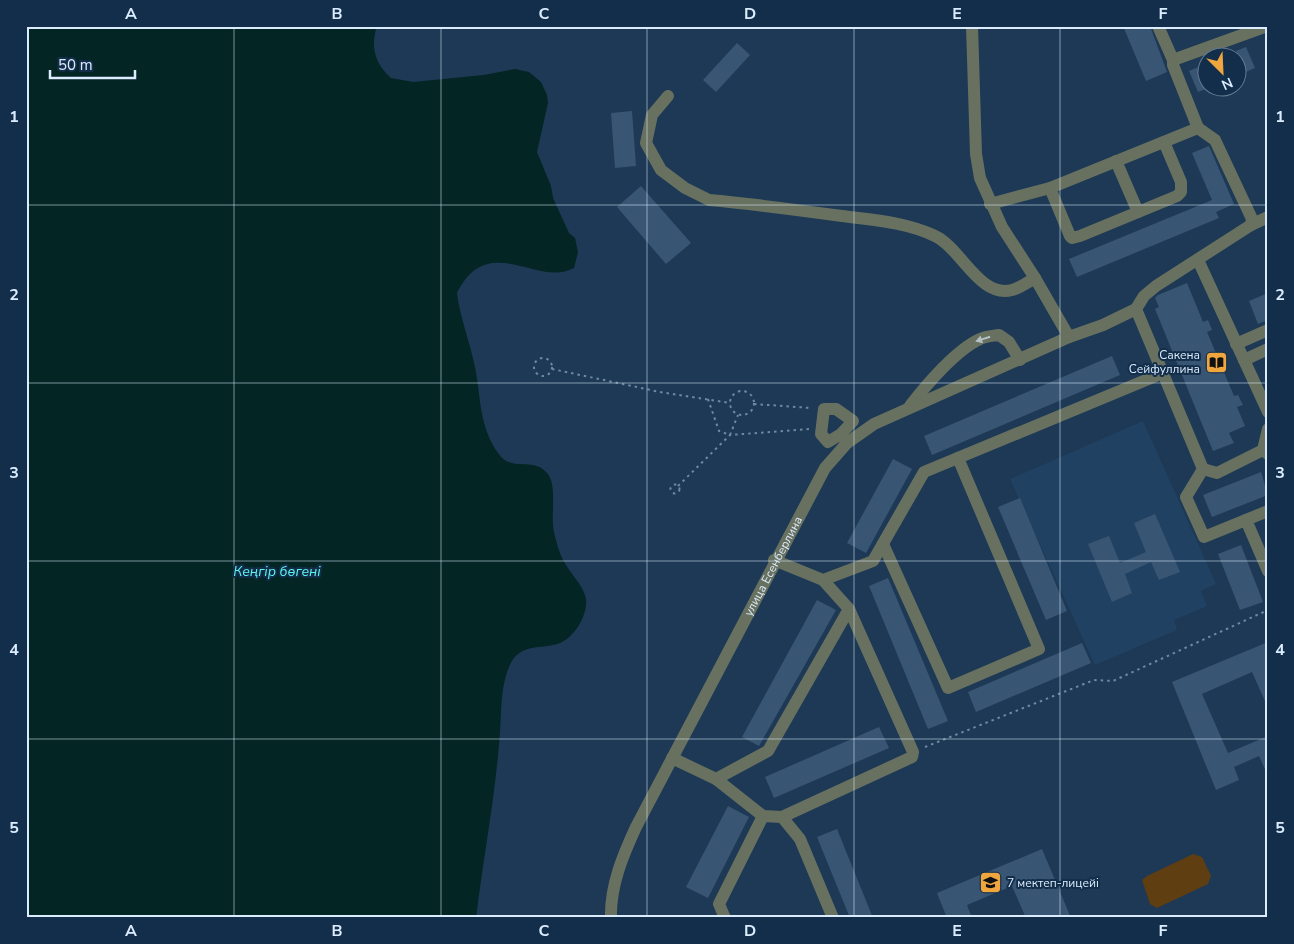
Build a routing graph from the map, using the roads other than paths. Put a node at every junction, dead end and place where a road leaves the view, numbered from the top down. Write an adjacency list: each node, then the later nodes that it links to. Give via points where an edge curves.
1 (972, 26): 10 (street, via 976,154 980,178)
2 (1158, 26): 4 (street)
3 (1266, 26): 4 (street)
4 (1174, 60): 6 (street, via 1173,66)
5 (668, 96): 15 (street, via 652,115 646,143 660,170 709,200 887,222 921,230 938,237 994,291 1011,290)
6 (1198, 128): 7 (street); 13 (street, via 1215,140 1252,219)
7 (1164, 142): 8 (street); 11 (street, via 1181,192)
8 (1116, 161): 9 (street); 11 (street)
9 (1050, 188): 10 (street); 11 (street, via 1072,238)
10 (990, 204): 15 (street)
11 (1138, 212)
12 (1268, 217): 13 (street)
13 (1251, 225): 14 (street)
14 (1198, 260): 16 (street, via 1156,286); 19 (street)
15 (1036, 278): 18 (street)
16 (1136, 309): 18 (street, улица Есенберлина); 23 (street)
17 (1268, 330): 19 (street)
18 (1069, 337): 21 (street, улица Есенберлина)
19 (1236, 344): 22 (street)
20 (1268, 349): 22 (street)
21 (1020, 360): 24 (street, улица Есенберлина); 24 (street, one-way to 24, via 1009,342 1000,335 982,338 965,348 926,385)
22 (1244, 360): 25 (street)
23 (1162, 373): 30 (street); 31 (street)
24 (908, 408): 28 (street, улица Есенберлина)
25 (1267, 408): 26 (street)
26 (1268, 412)
27 (1268, 429): 29 (street)
28 (844, 439): 28 (street, via 853,421 836,409 824,409 821,434 828,442); 35 (street, улица Есенберлина)
29 (1266, 452): 31 (street, via 1217,473)
30 (958, 458): 34 (street, via 924,472); 34 (street, via 1039,649 948,688)
31 (1203, 469): 33 (street, via 1186,497 1204,537)
32 (1268, 511): 33 (street)
33 (1246, 520): 36 (street)
34 (883, 544): 37 (street, via 873,561)
35 (774, 560): 37 (street); 39 (street, улица Есенберлина)
36 (1268, 570)
37 (823, 580): 38 (street)
38 (848, 609): 40 (street, via 768,751); 42 (street, via 913,752 912,757)
39 (672, 758): 40 (street); 43 (street, улица Есенберлина, via 623,855 614,886)
40 (716, 779): 41 (street)
41 (763, 816): 42 (street); 44 (street, via 719,904)
42 (782, 817): 45 (street, via 800,839)
43 (611, 918)
44 (725, 918)
45 (833, 918)

